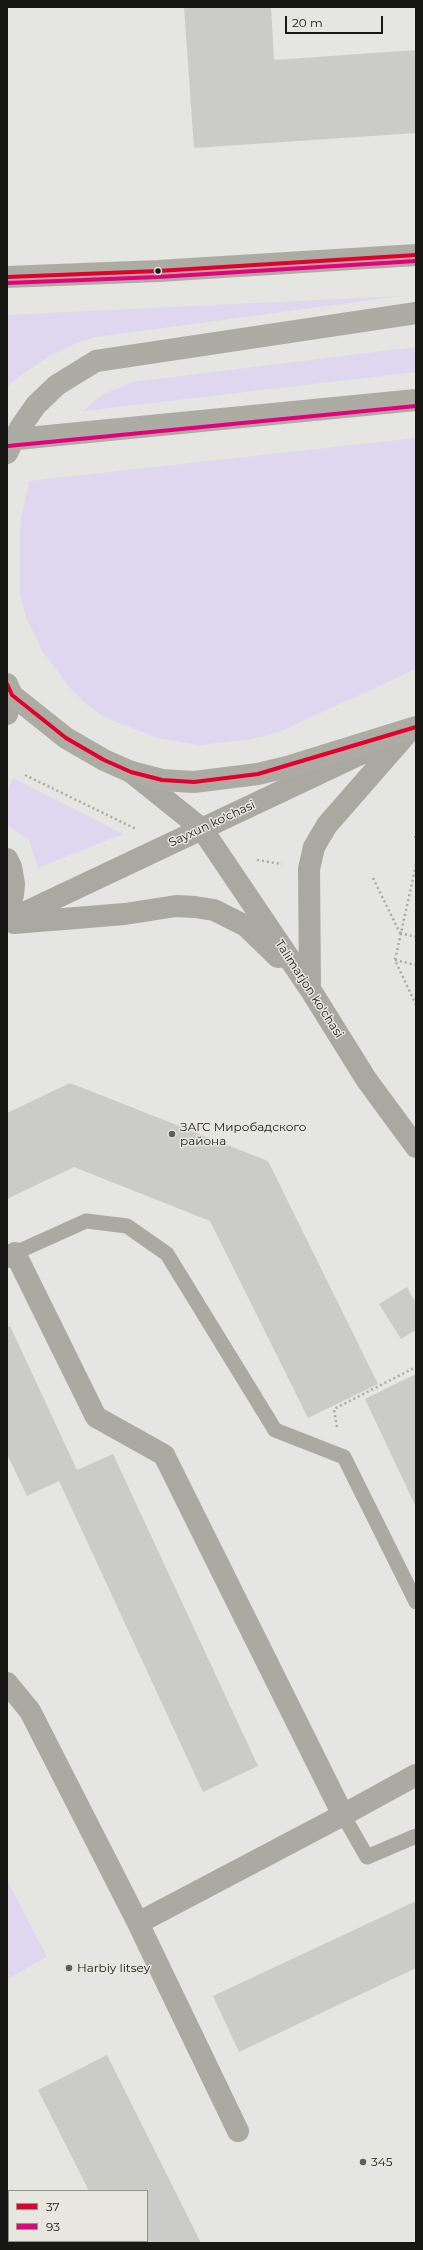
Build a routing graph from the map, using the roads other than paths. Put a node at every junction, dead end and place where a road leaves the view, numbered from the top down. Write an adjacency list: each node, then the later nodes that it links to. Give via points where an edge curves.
1 (416, 255): 2 (main road, via 158,271)
2 (7, 277)
3 (416, 313): 5 (main road, via 96,361 69,376 46,395 27,416)
4 (416, 400): 5 (main road)
5 (9, 444)
6 (9, 698): 8 (main road, via 66,738)
7 (413, 728): 8 (main road, via 287,767 228,779 194,782 162,780); 9 (main road, Sayxun ko'chasi); 13 (main road, via 327,825 314,847 309,869)
8 (131, 772): 9 (main road, Talimarjon ko'chasi)
9 (202, 829): 12 (main road, Sayxun ko'chasi); 13 (main road, Talimarjon ko'chasi)
10 (7, 859): 11 (main road, via 14,884)
11 (7, 913)
12 (7, 922): 13 (main road, via 125,914 176,906 214,910 246,926)
13 (310, 989): 14 (main road, Talimarjon ko'chasi, via 366,1079)
14 (416, 1147)
15 (11, 1255): 16 (lane, via 86,1221 127,1226 167,1254 275,1430 344,1457); 19 (street, via 96,1417 164,1455)
16 (416, 1602)
17 (7, 1683): 21 (street, via 30,1711)
18 (416, 1775): 19 (street)
19 (344, 1815): 20 (lane, via 367,1857); 21 (street)
20 (416, 1836)
21 (138, 1923): 22 (street)
22 (238, 2130)

